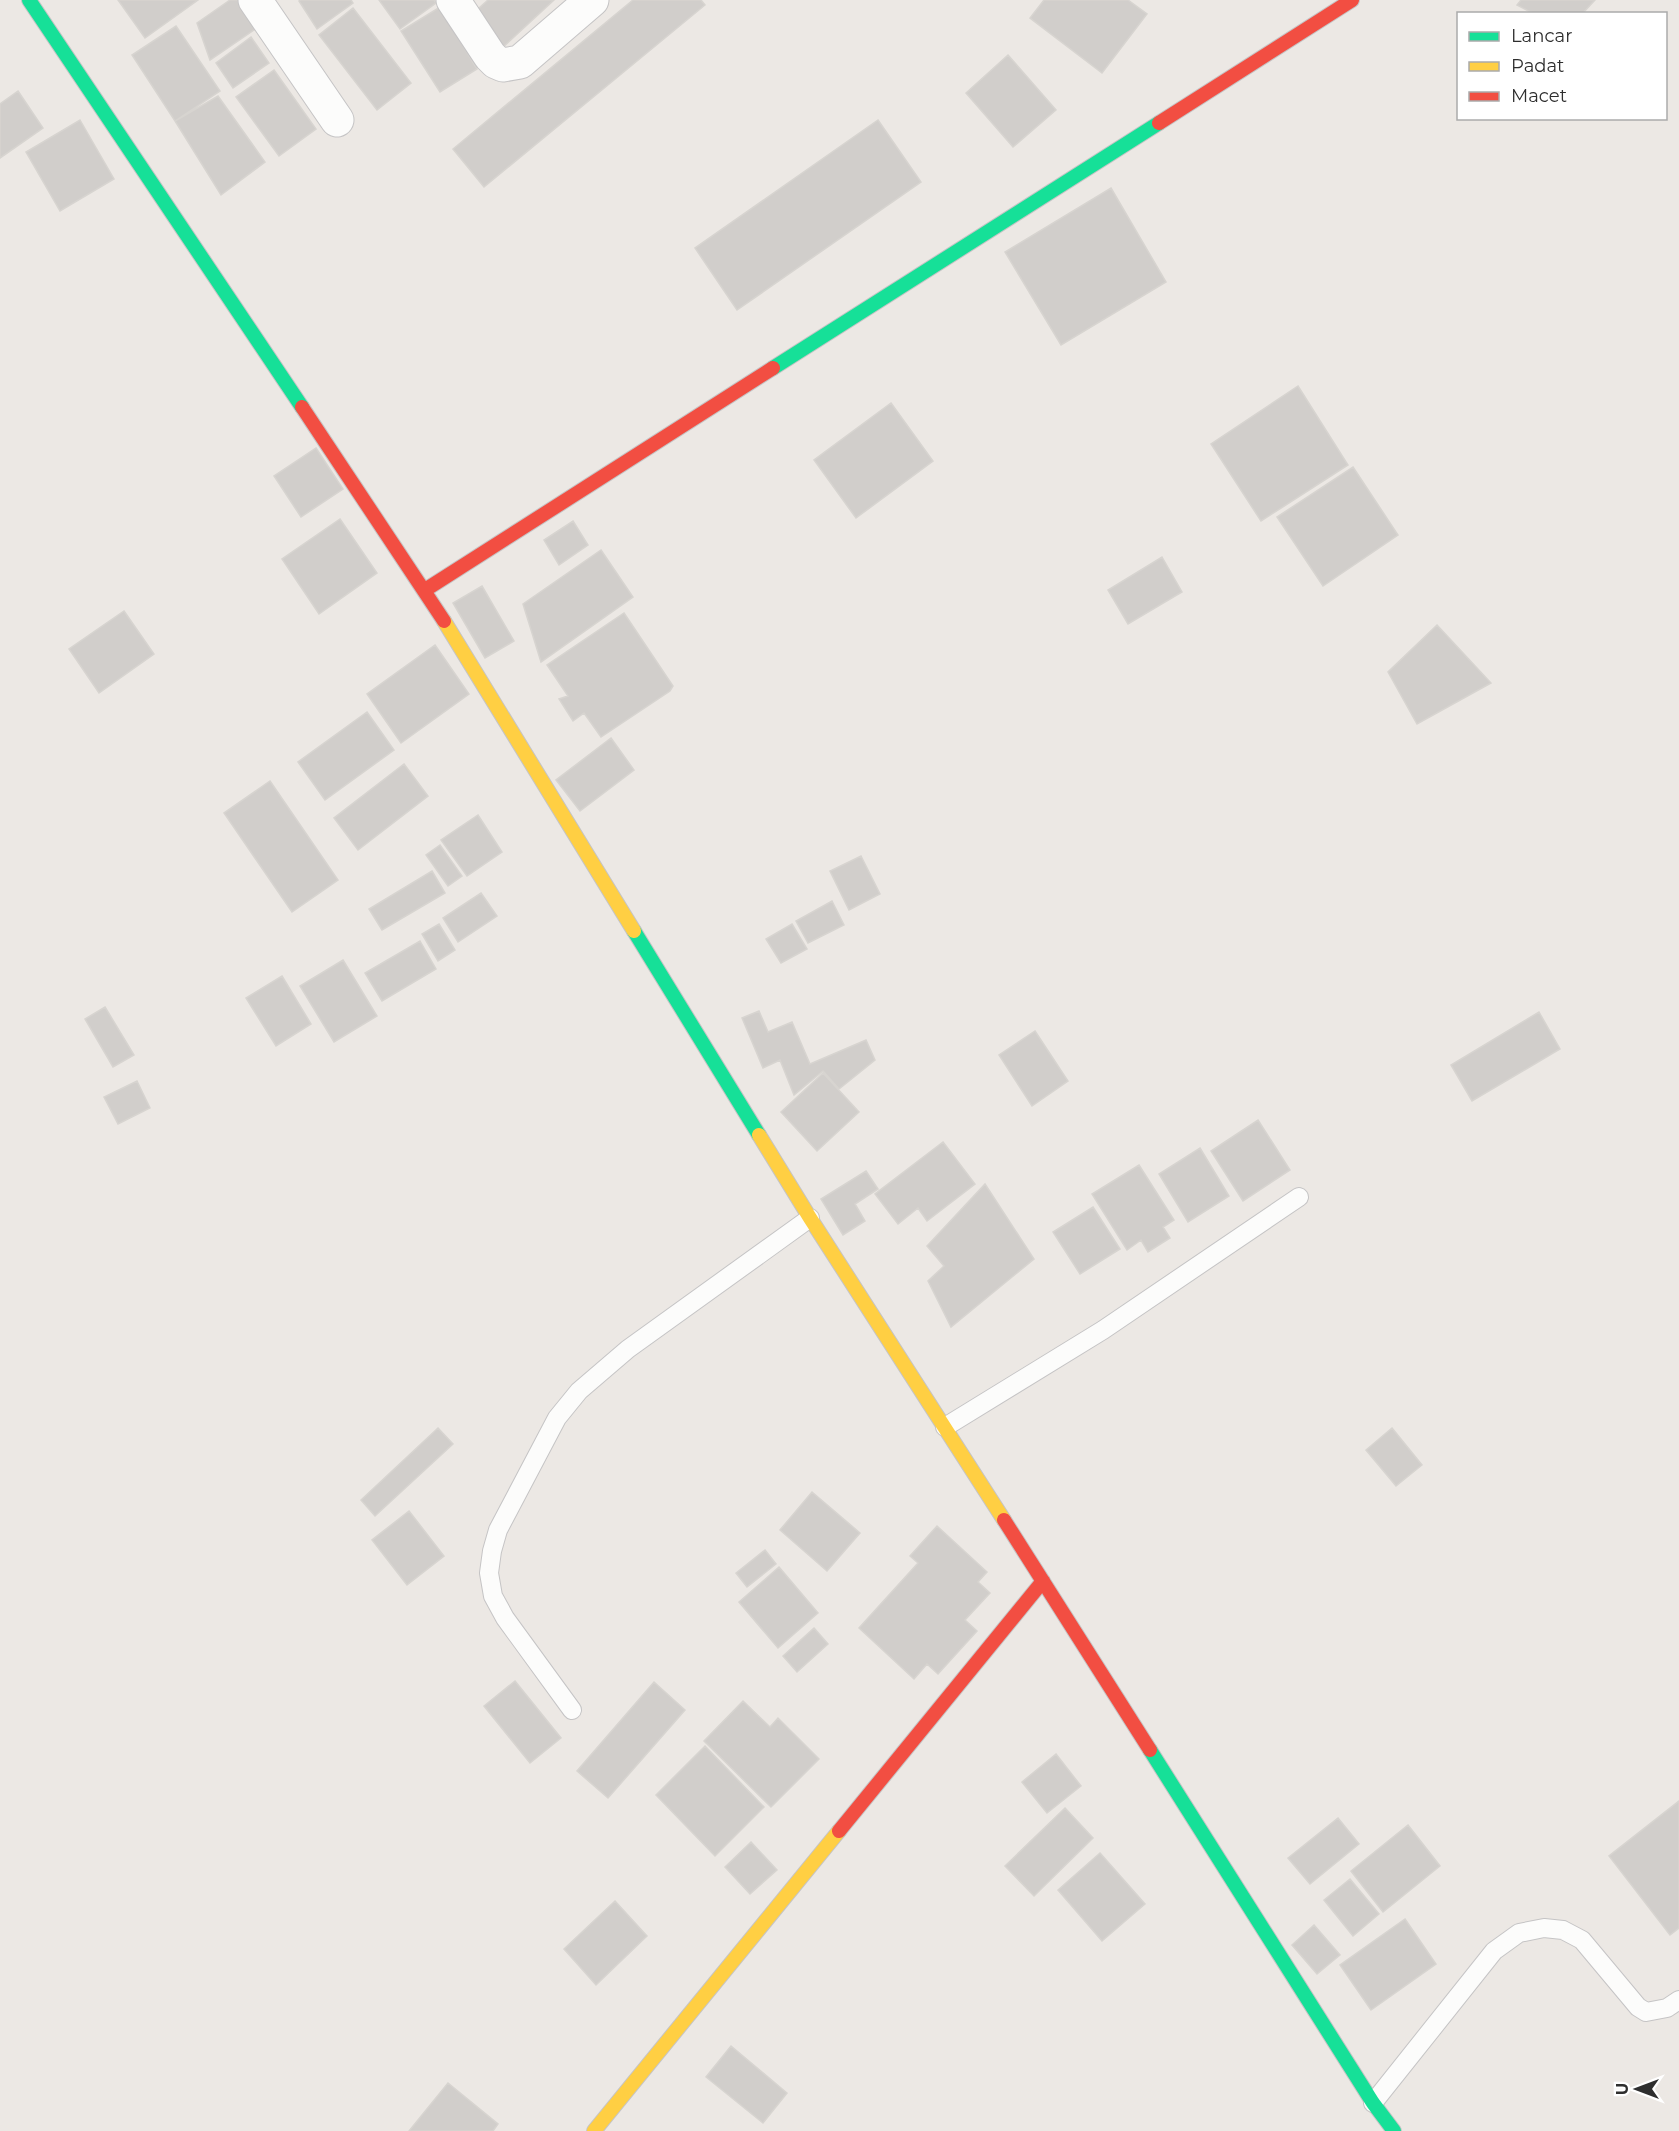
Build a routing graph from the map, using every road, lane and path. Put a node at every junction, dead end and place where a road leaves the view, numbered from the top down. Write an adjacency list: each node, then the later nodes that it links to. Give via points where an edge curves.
1 (29, 0): 7 (street)
2 (255, 0): 6 (street)
3 (453, 0): 4 (street, via 490,56 496,62 510,65 520,62)
4 (592, 0)
5 (1352, 0): 7 (street)
6 (336, 120)
7 (425, 590): 9 (street)
8 (1299, 1197): 10 (lane, via 1103,1330)
9 (810, 1218): 10 (street); 12 (lane, via 628,1349 579,1391 557,1418 498,1530 489,1573 493,1596)
10 (945, 1427): 11 (street)
11 (1043, 1581): 14 (street); 15 (street)
12 (572, 1710)
13 (1679, 2000): 14 (lane, via 1666,2008 1646,2012 1582,1940 1563,1930 1544,1928 1519,1933 1494,1951)
14 (1373, 2103): 16 (street)
15 (594, 2131)
16 (1394, 2131)

